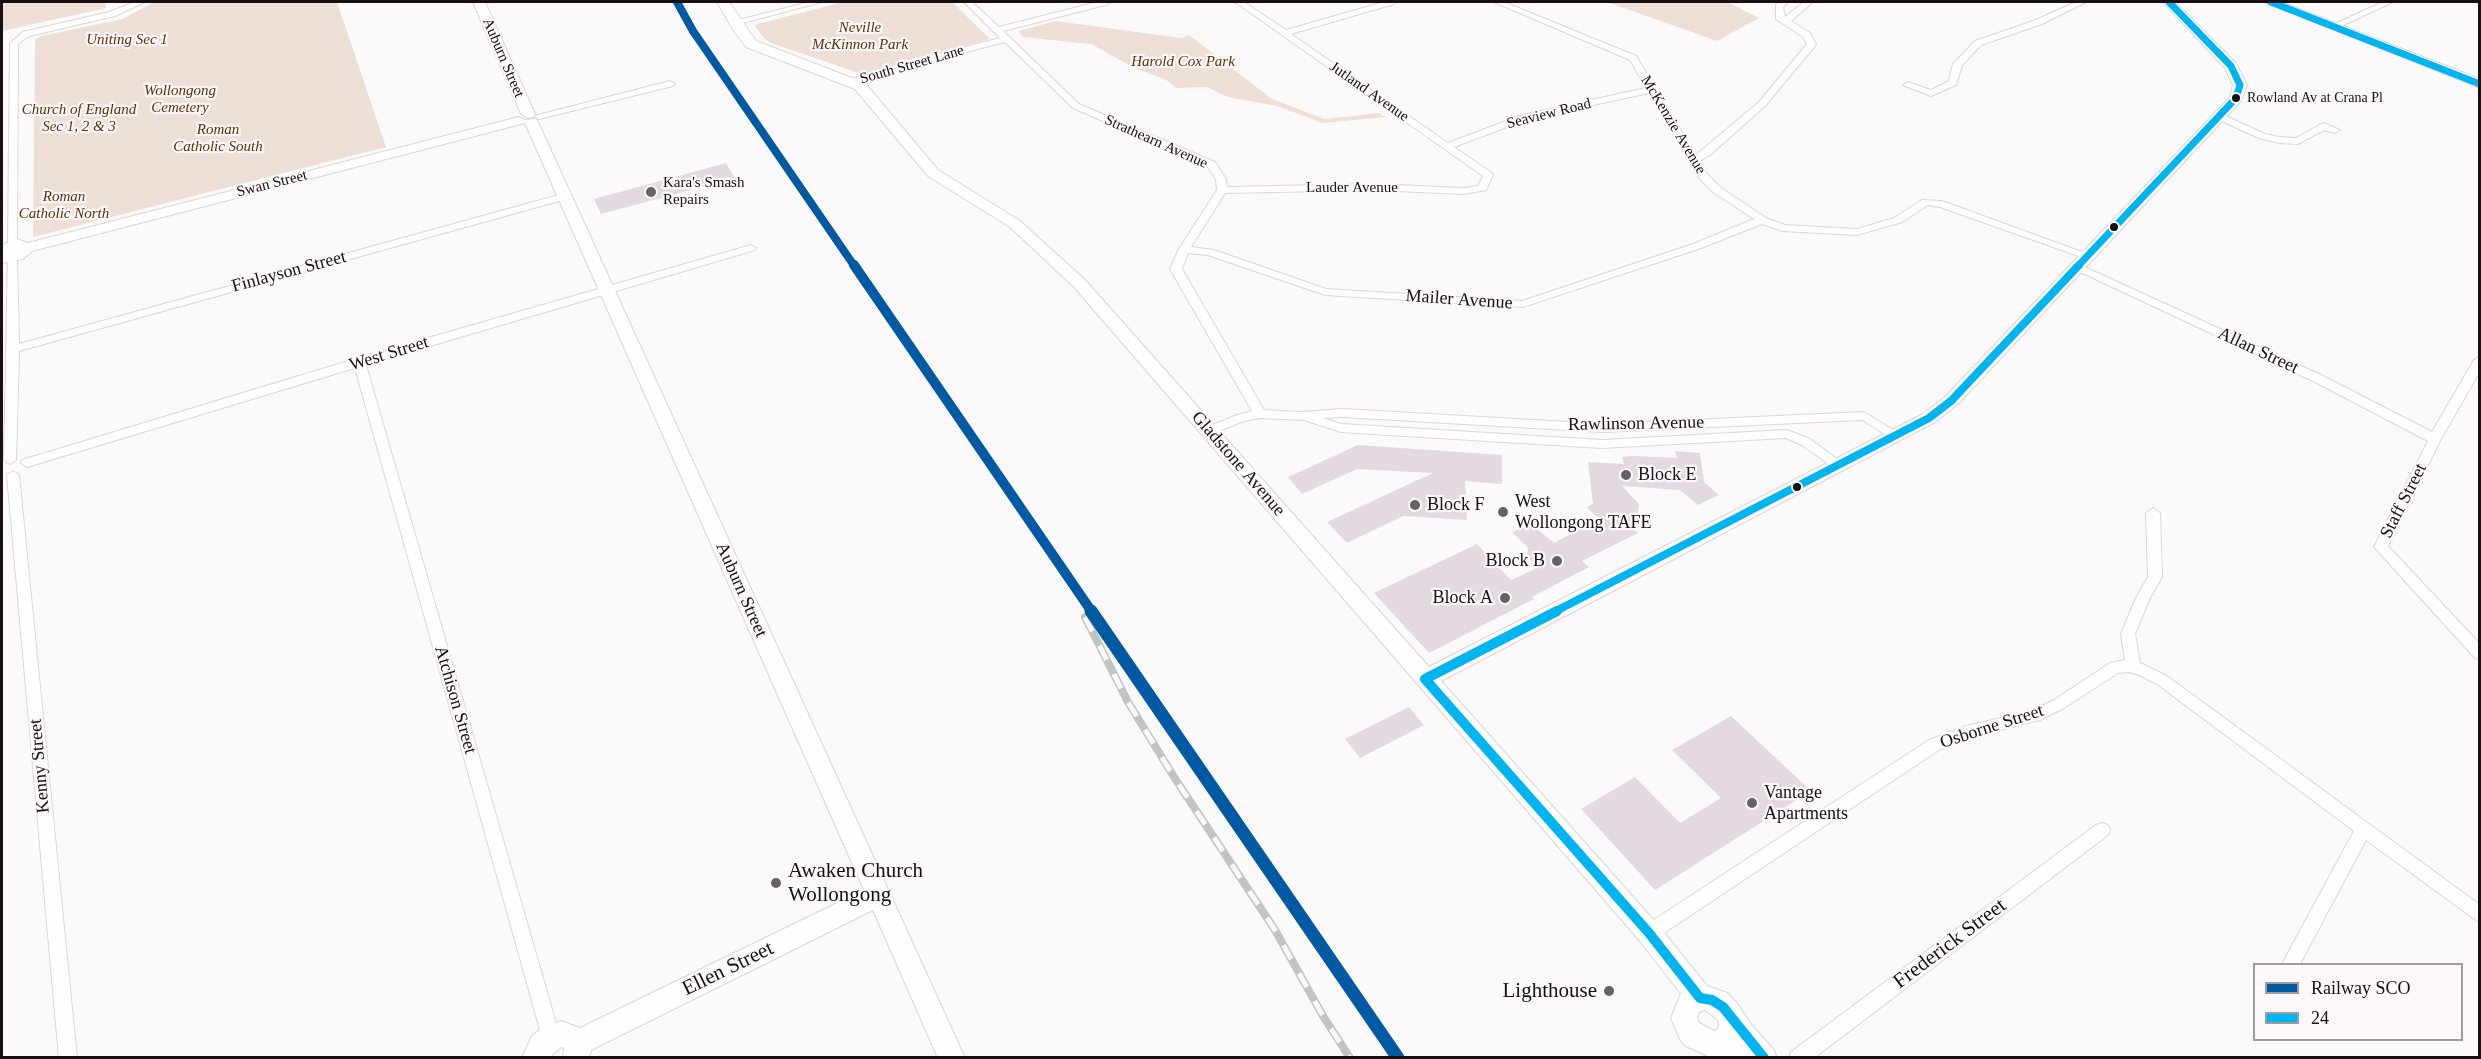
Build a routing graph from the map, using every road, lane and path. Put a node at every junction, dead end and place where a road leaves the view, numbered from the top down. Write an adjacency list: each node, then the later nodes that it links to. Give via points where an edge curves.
1 (141, 2): 40 (street, Kenny Street, via 112,14 39,31 14,43)
2 (479, 2): 30 (street, Auburn Street)
3 (723, 2): 17 (street, Gladstone Avenue)
4 (818, 2): 17 (street)
5 (968, 2): 19 (street, Strathearn Avenue)
6 (1106, 2): 19 (street)
7 (1239, 2): 20 (street, Jutland Avenue)
8 (1391, 2): 20 (street)
9 (1498, 2): 26 (street, McKenzie Avenue, via 1633,58)
10 (1784, 2): 16 (street, via 1779,6 1779,17)
11 (1809, 2): 16 (street)
12 (2082, 2): 27 (street, via 1978,43 1958,64 1953,83)
13 (2169, 2): 29 (street, via 2222,56 2237,78 2240,85 2236,98)
14 (2271, 2): 18 (street)
15 (2389, 2): 18 (street)
16 (1786, 21): 33 (street, via 1807,35 1812,44 1761,104)
17 (735, 22): 22 (street, Gladstone Avenue, via 747,41 756,47)
18 (2334, 26): 24 (street)
19 (997, 30): 21 (street, Strathearn Avenue)
20 (1286, 33): 32 (street, Jutland Avenue)
21 (1006, 39): 22 (street, South Street Lane); 35 (street, Strathearn Avenue, via 1076,106 1211,164 1221,179)
22 (853, 82): 48 (street, Gladstone Avenue, via 867,93 933,173 1015,224 1080,284)
23 (670, 84): 30 (street, Swan Street)
24 (2480, 84)
25 (1908, 85): 27 (street)
26 (1653, 90): 32 (street, Seaview Road, via 1525,117); 33 (street, McKenzie Avenue)
27 (1931, 93): 28 (street)
28 (1941, 99)
29 (2220, 117): 31 (street, via 2279,140 2302,139 2323,126); 41 (street)
30 (529, 118): 36 (street, Auburn Street); 40 (street, Swan Street)
31 (2335, 130)
32 (1448, 146): 34 (street, Jutland Avenue, via 1488,175)
33 (1693, 161): 37 (street, McKenzie Avenue, via 1717,190)
34 (1482, 188): 35 (street, Lauder Avenue)
35 (1222, 190): 39 (street, Strathearn Avenue)
36 (566, 196): 42 (street, Auburn Street); 43 (street, Finlayson Street)
37 (1762, 220): 39 (street, Mailer Avenue, via 1523,304 1325,292 1210,252); 41 (street, McKenzie Avenue, via 1783,228 1857,231 1898,220 1926,202 1942,204)
38 (751, 248): 42 (street, West Street)
39 (1184, 249): 46 (street, Strathearn Avenue, via 1176,269)
40 (10, 252): 43 (street, Kenny Street)
41 (2083, 262): 49 (street, via 1951,401 1929,418); 50 (street, Allan Street)
42 (606, 289): 45 (street, West Street); 59 (street, Auburn Street)
43 (13, 349): 52 (street, Kenny Street)
44 (2480, 360): 50 (street, Staff Street)
45 (359, 362): 52 (street, West Street, via 27,463 20,458); 65 (street, Atchison Street)
46 (1260, 414): 47 (street, Rawlinson Avenue); 48 (street, Rawlinson Avenue)
47 (1299, 416): 49 (street, Rawlinson Avenue, via 1343,413 1603,428 1864,416); 51 (street, Rawlinson Avenue, via 1341,428 1602,444 1787,434 1806,442)
48 (1209, 431): 56 (street, Gladstone Avenue)
49 (1895, 435): 51 (street)
50 (2435, 439): 54 (street, Staff Street, via 2381,547)
51 (1836, 465): 56 (street)
52 (6, 469): 68 (street, Kenny Street)
53 (2153, 513): 55 (street, via 2155,576 2128,634)
54 (2480, 654)
55 (2133, 668): 57 (street, via 2162,680); 61 (street, Osborne Street, via 2115,667 2035,716 1966,732 1934,745)
56 (1425, 679): 61 (street, Gladstone Avenue)
57 (2364, 829): 60 (street); 62 (street)
58 (2102, 830): 71 (street, Frederick Street)
59 (878, 895): 66 (street, Ellen Street); 69 (street, Auburn Street)
60 (2480, 915)
61 (1649, 933): 63 (street, Gladstone Avenue)
62 (2292, 963)
63 (1700, 998): 64 (street, via 1718,1002); 67 (street, via 1688,1005 1686,1025 1695,1037)
64 (1731, 1017): 67 (street, via 1733,1025); 70 (street)
65 (543, 1048): 66 (street, via 567,1035)
66 (576, 1050)
67 (1725, 1051)
68 (68, 1058)
69 (952, 1058)
70 (1764, 1058)
71 (1798, 1058)

